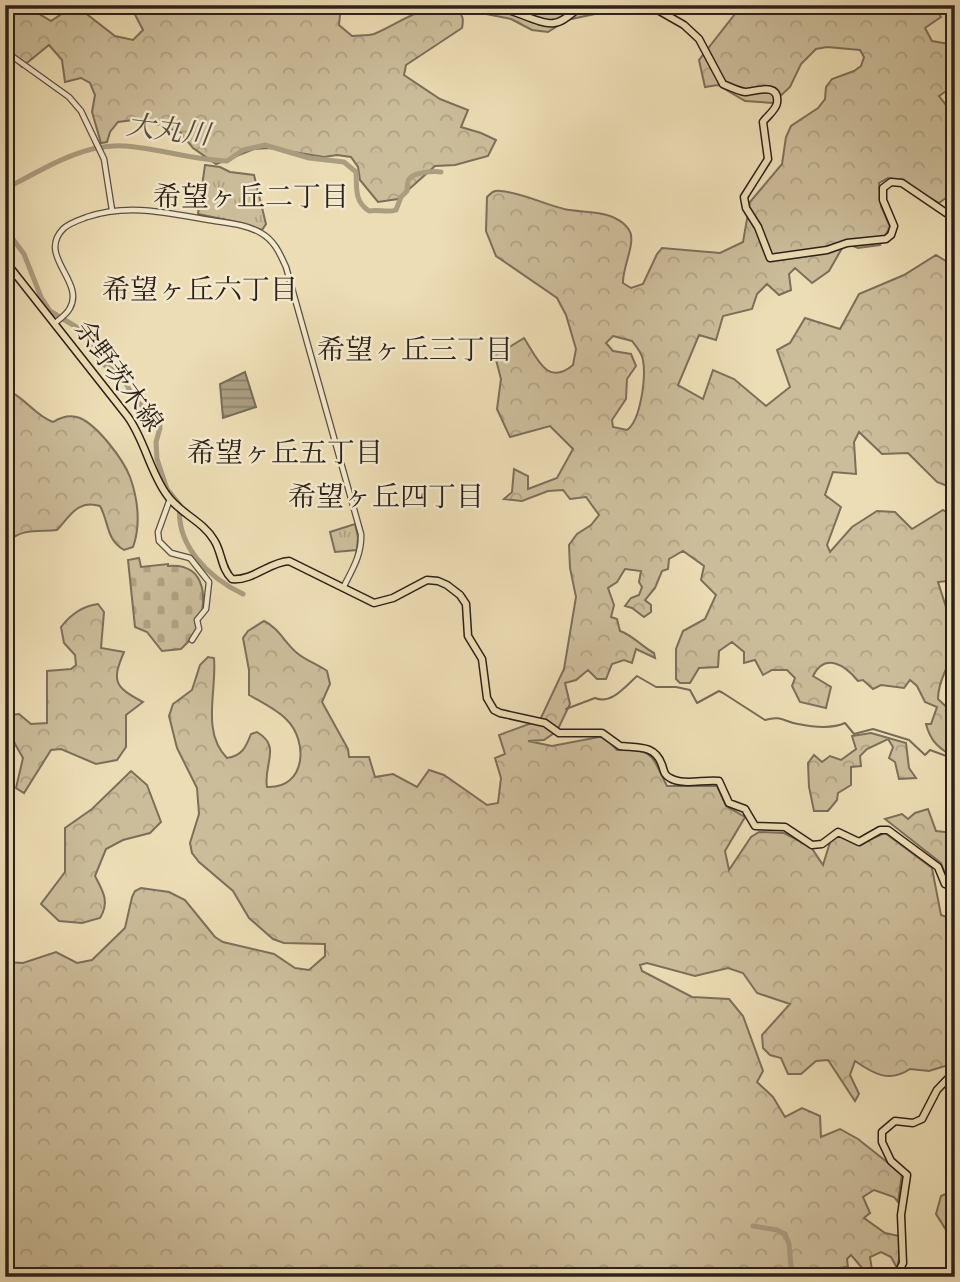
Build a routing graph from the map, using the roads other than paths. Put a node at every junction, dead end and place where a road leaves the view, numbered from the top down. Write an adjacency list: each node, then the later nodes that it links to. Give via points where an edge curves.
1 (488, 5): 2 (main road, via 549,24)
2 (583, 5)
3 (649, 5): 6 (main road, via 699,39 723,84 744,92 765,88 776,98 776,107 763,122 768,159 744,197 770,258 886,239 894,226 882,194 891,182 902,183)
4 (9, 54): 5 (street, via 75,103 99,148)
5 (112, 210): 8 (street, via 66,226 57,237 56,258 73,295 72,306); 10 (street, via 149,210 242,226 260,232 280,253 361,534 358,558)
6 (955, 219)
7 (5, 261): 8 (main road, 余野茨木線)
8 (56, 322): 9 (main road, 余野茨木線, via 136,428)
9 (170, 499): 10 (main road, 余野茨木線, via 214,539 232,579 289,561); 11 (street, via 159,541 171,553 190,558 209,582 206,609 197,620 199,629)
10 (342, 588): 12 (main road, 余野茨木線, via 381,603 427,580 438,580 466,604 467,632 482,659 487,698 494,710 545,723 562,734 597,732 620,746 640,746 659,758 671,779 719,781 729,803 745,809 755,827 785,827 809,844 822,844 838,832 859,842 888,830 938,867 945,884)
11 (192, 640)
12 (955, 887)
13 (955, 1071): 14 (main road, via 937,1090 922,1119 895,1121 882,1132 891,1161 907,1175 901,1215 903,1263)
14 (891, 1277)

